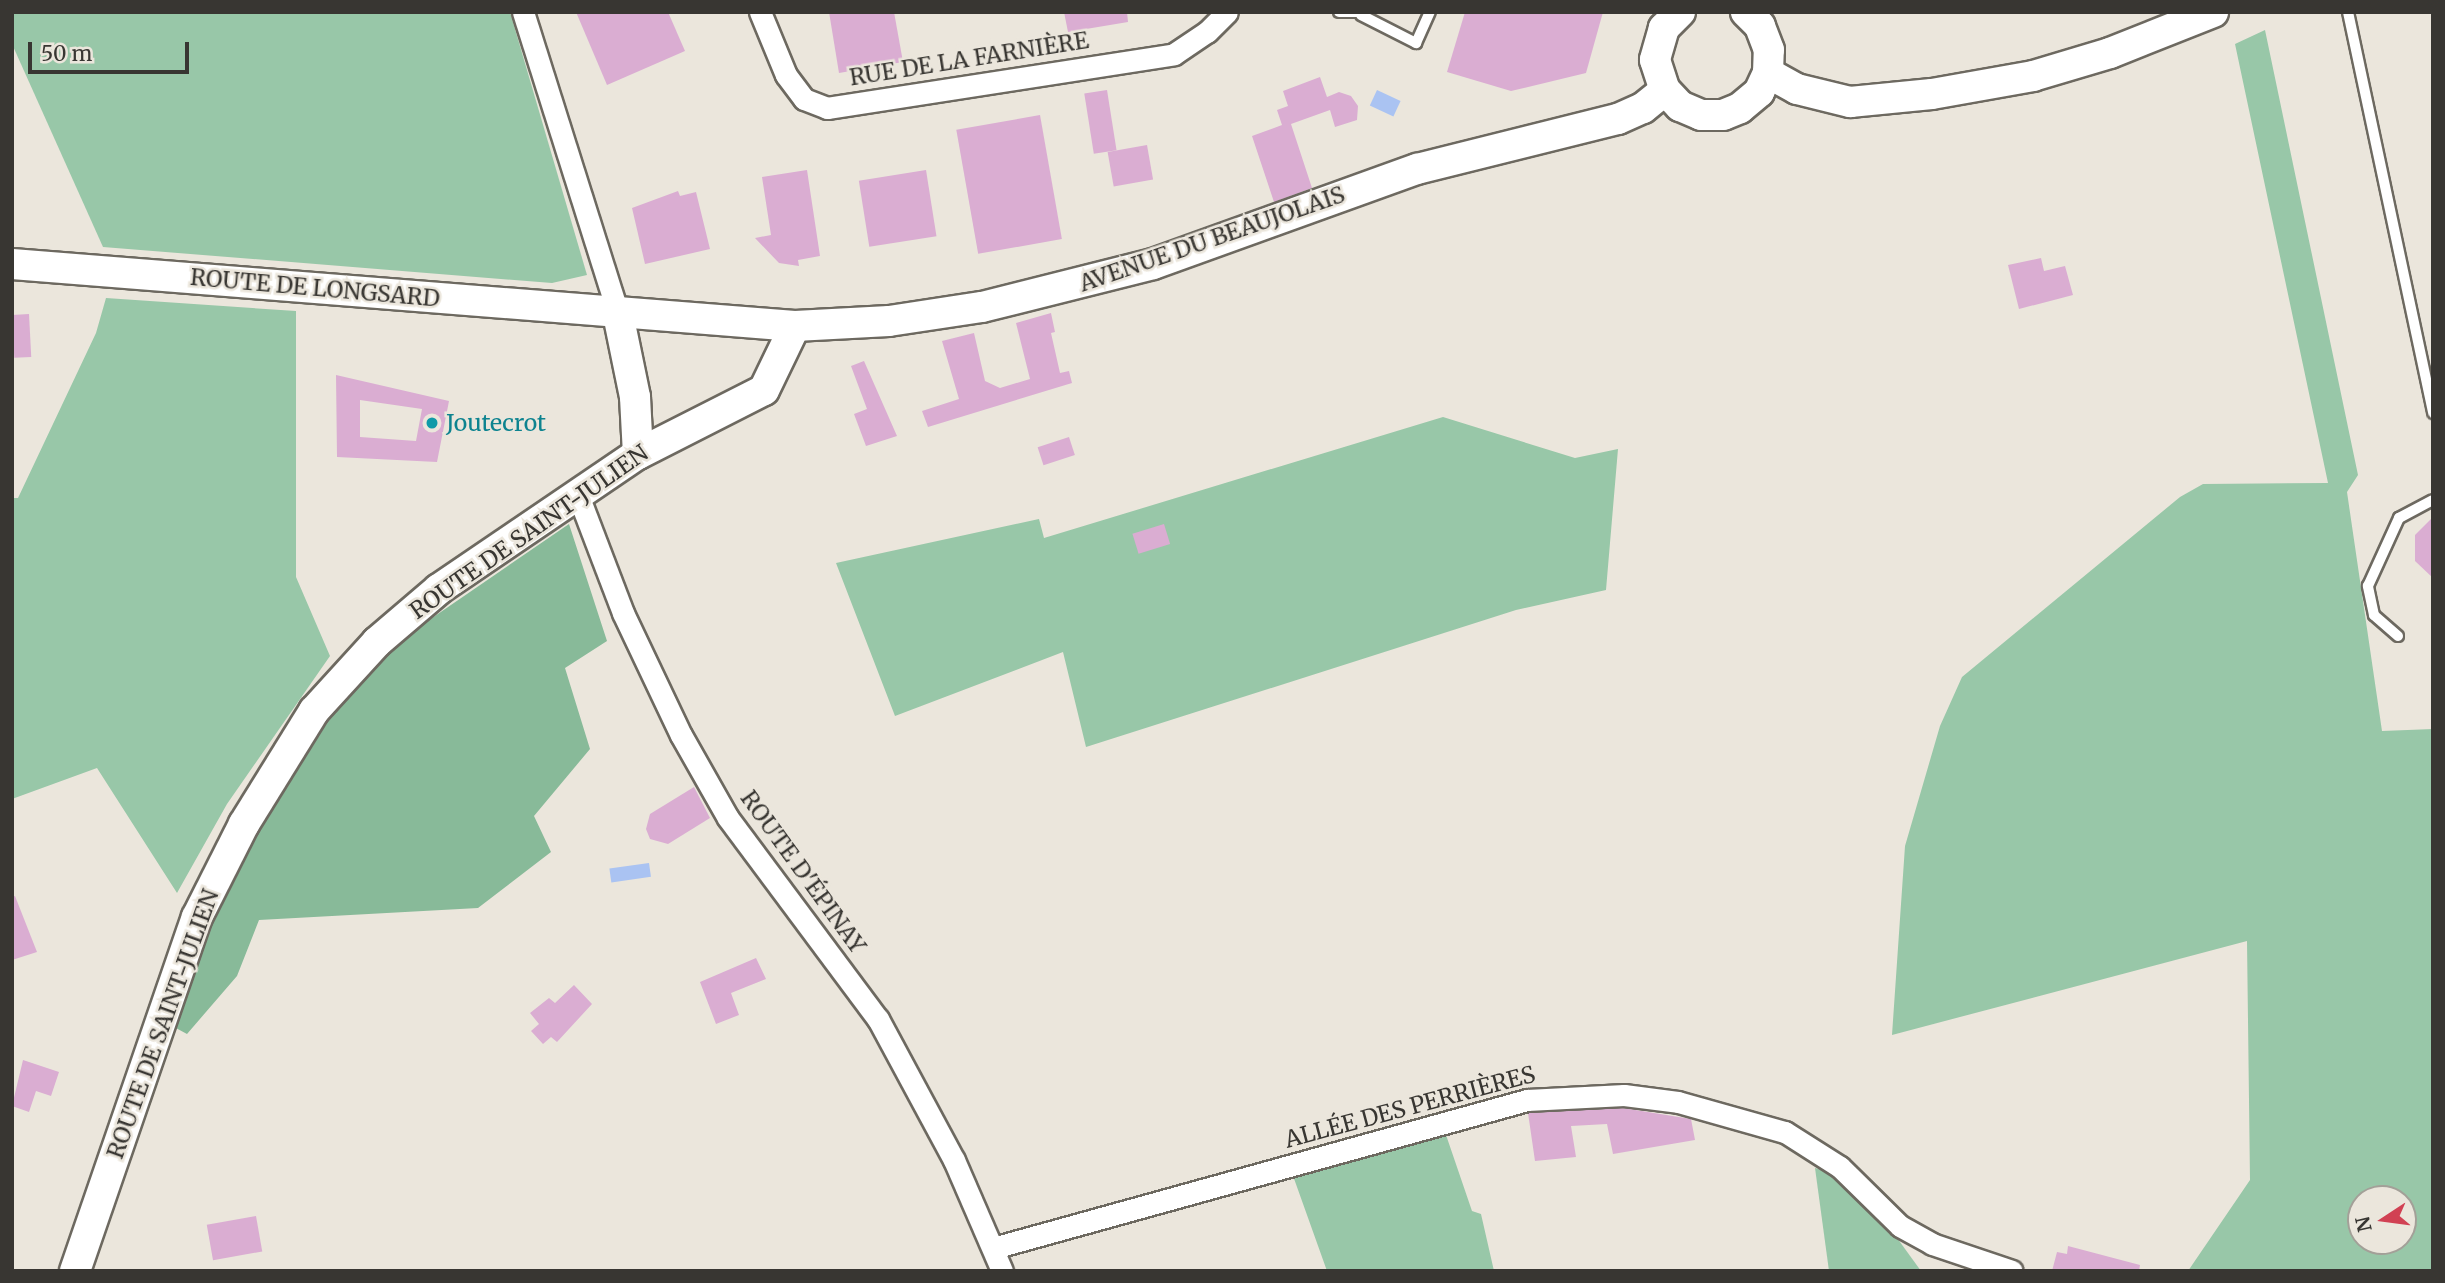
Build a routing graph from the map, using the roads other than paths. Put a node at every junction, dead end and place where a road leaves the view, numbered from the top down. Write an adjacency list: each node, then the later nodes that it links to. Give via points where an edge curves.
1 (523, 12): 14 (street)
2 (760, 12): 3 (street, RUE DE LA FARNIÈRE, via 786,75 804,99 827,108 1174,54)
3 (1227, 12)
4 (1339, 12): 10 (lane)
5 (1430, 12): 10 (lane, via 1416,43)
6 (1680, 12): 12 (main road, via 1664,28 1655,60)
7 (1746, 12): 11 (main road, via 1760,26 1769,50)
8 (2214, 12): 11 (main road, via 2110,53 2033,76 1932,94 1850,102 1797,89)
9 (2348, 12): 16 (lane)
10 (1363, 13)
11 (1768, 74): 12 (main road, via 1759,92 1741,108 1723,115 1701,115 1680,106)
12 (1665, 90): 15 (main road, AVENUE DU BEAUJOLAIS, via 1619,119 1417,169 1153,264 1076,286 889,321)
13 (12, 264): 14 (main road, ROUTE DE LONGSARD)
14 (618, 314): 15 (main road, AVENUE DU BEAUJOLAIS); 17 (main road, via 635,397)
15 (795, 326): 17 (main road, ROUTE DE SAINT-JULIEN, via 764,390)
16 (2433, 413)
17 (638, 454): 18 (main road, ROUTE DE SAINT-JULIEN)
18 (578, 495): 21 (street, ROUTE D'ÉPINAY, via 623,613 681,735 729,818 878,1019 954,1160); 22 (main road, ROUTE DE SAINT-JULIEN, via 439,589 377,642 314,711 281,760 197,916)
19 (2433, 500): 20 (lane, via 2399,518 2368,586 2374,615)
20 (2398, 636)
21 (993, 1248): 23 (street, ROUTE D'ÉPINAY); 24 (street, ALLÉE DES PERRIÈRES, via 1527,1100 1624,1095 1678,1102 1786,1132 1840,1167 1900,1226 1932,1244)
22 (75, 1271)
23 (1002, 1271)
24 (2012, 1271)

